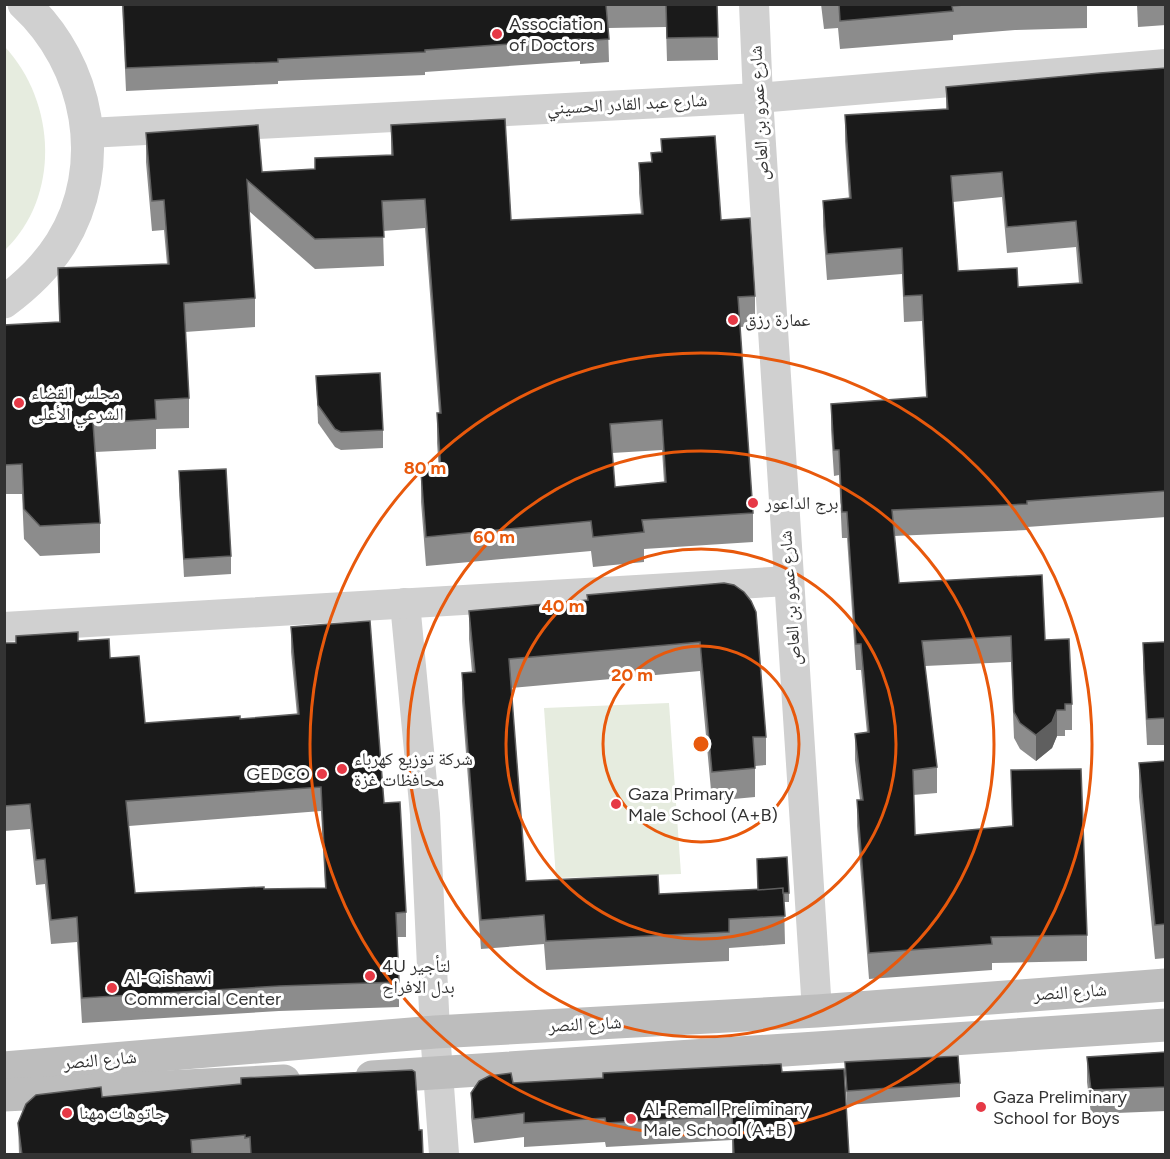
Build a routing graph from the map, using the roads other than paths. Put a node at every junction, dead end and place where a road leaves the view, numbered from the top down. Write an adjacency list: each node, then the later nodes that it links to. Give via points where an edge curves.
1 (24, 4): 5 (street, via 48,30 71,68 80,89)
2 (754, 4): 4 (street, شارع عمرو بن العاص)
3 (1166, 64): 4 (street, شارع عبد القادر الحسيني)
4 (758, 98): 5 (street, شارع عبد القادر الحسيني); 7 (street, شارع عمرو بن العاص)
5 (88, 133): 6 (street, via 88,161 75,216 46,265)
6 (4, 302)
7 (789, 581): 8 (street); 11 (street, شارع عمرو بن العاص)
8 (405, 603): 9 (street); 13 (street, via 425,814)
9 (4, 627)
10 (1166, 985): 11 (main road, شارع النصر)
11 (817, 1011): 13 (main road, شارع النصر)
12 (1166, 1024): 15 (main road)
13 (435, 1032): 14 (main road, شارع النصر); 15 (street)
14 (4, 1068)
15 (438, 1074): 16 (main road); 19 (street)
16 (344, 1078)
17 (309, 1080): 18 (main road, شارع النصر)
18 (4, 1095)
19 (444, 1155)

